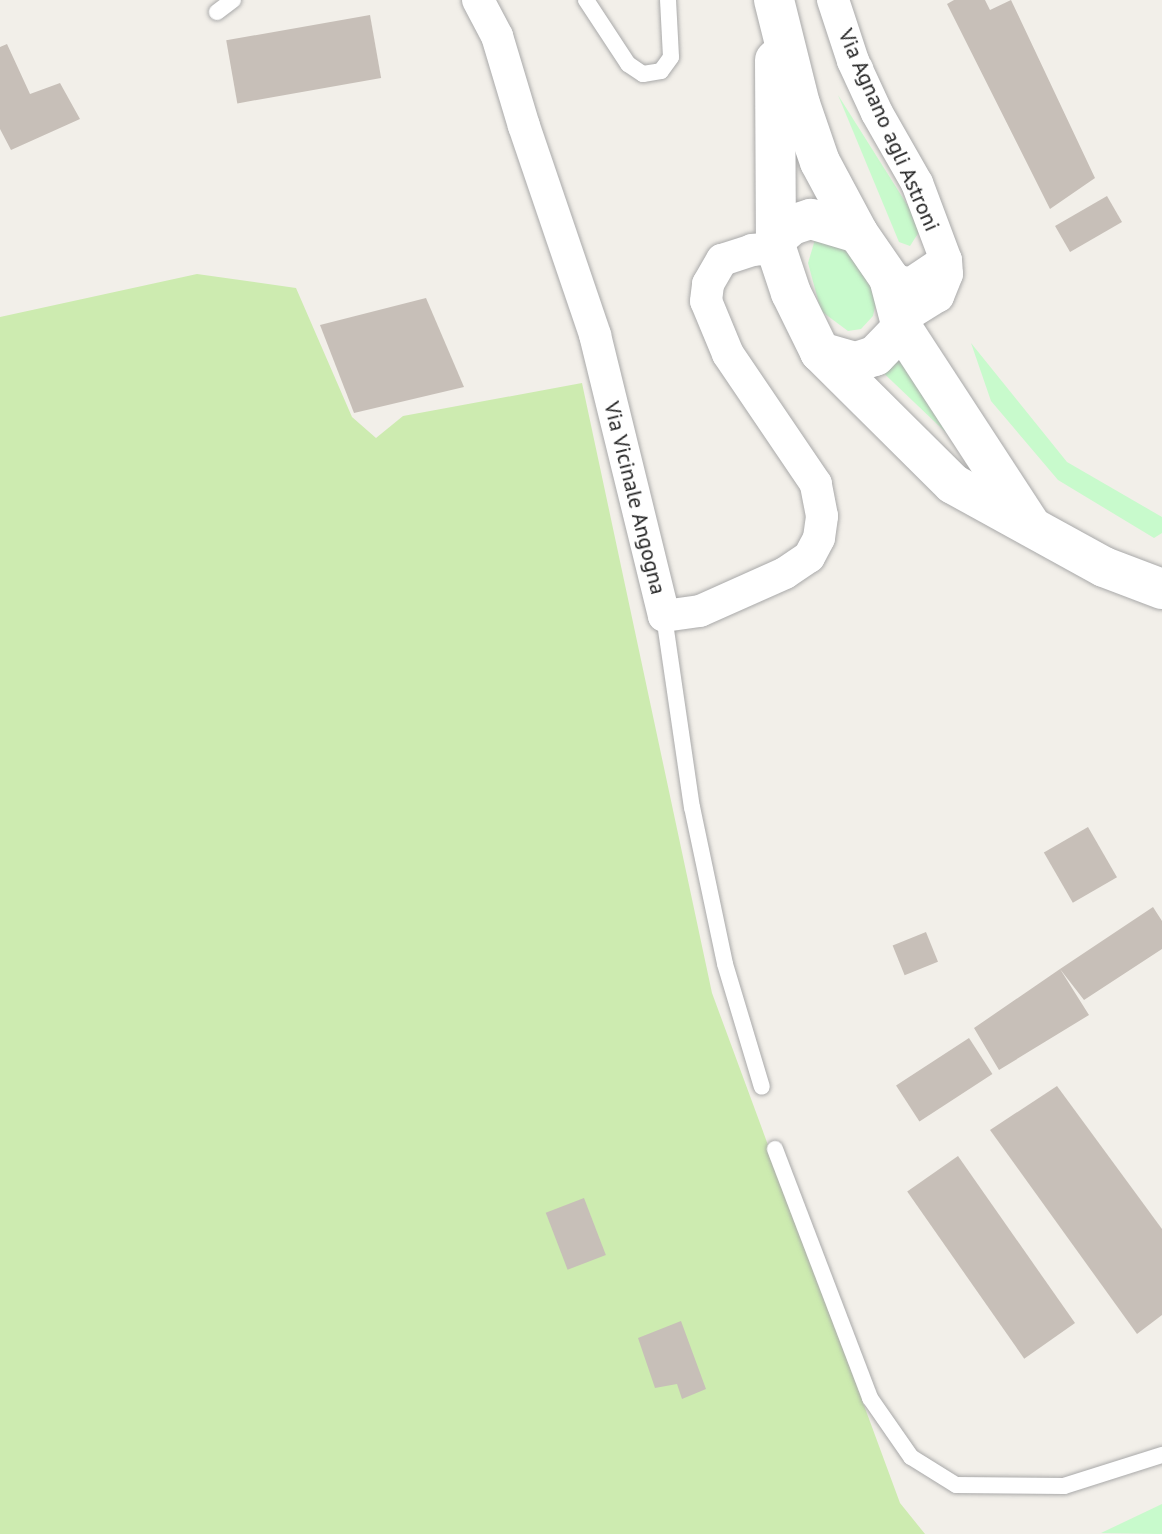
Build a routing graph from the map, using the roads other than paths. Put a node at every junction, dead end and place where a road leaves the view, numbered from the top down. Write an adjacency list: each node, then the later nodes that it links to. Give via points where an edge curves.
1 (233, 0): 7 (lane)
2 (478, 0): 16 (street, Via Vicinale Angogna, via 497,36 595,335)
3 (586, 0): 4 (lane, via 628,64 643,74 661,71 671,57)
4 (668, 0)
5 (833, 0): 10 (street, Via Agnano agli Astroni, via 853,61 917,183)
6 (775, 6): 8 (street, via 820,162); 9 (street)
7 (217, 12)
8 (858, 233): 9 (street, via 811,219 792,225); 11 (street)
9 (780, 254): 13 (street); 16 (street, Via Vicinale Angogna, via 752,250 722,260 708,284 706,301 728,354 816,484 822,516 819,538 809,557 785,573 700,611)
10 (946, 260): 11 (street, via 910,284); 12 (street, via 947,274 938,296)
11 (889, 278): 12 (street)
12 (901, 324): 13 (street, via 875,356 856,362); 14 (street)
13 (820, 352): 14 (street, via 953,484)
14 (1031, 526): 15 (street, via 1104,567)
15 (1162, 589)
16 (664, 616): 17 (lane, via 692,807 725,964)
17 (762, 1087)
18 (775, 1149): 19 (lane, via 870,1398 911,1457 956,1485 1064,1486)
19 (1162, 1455)

